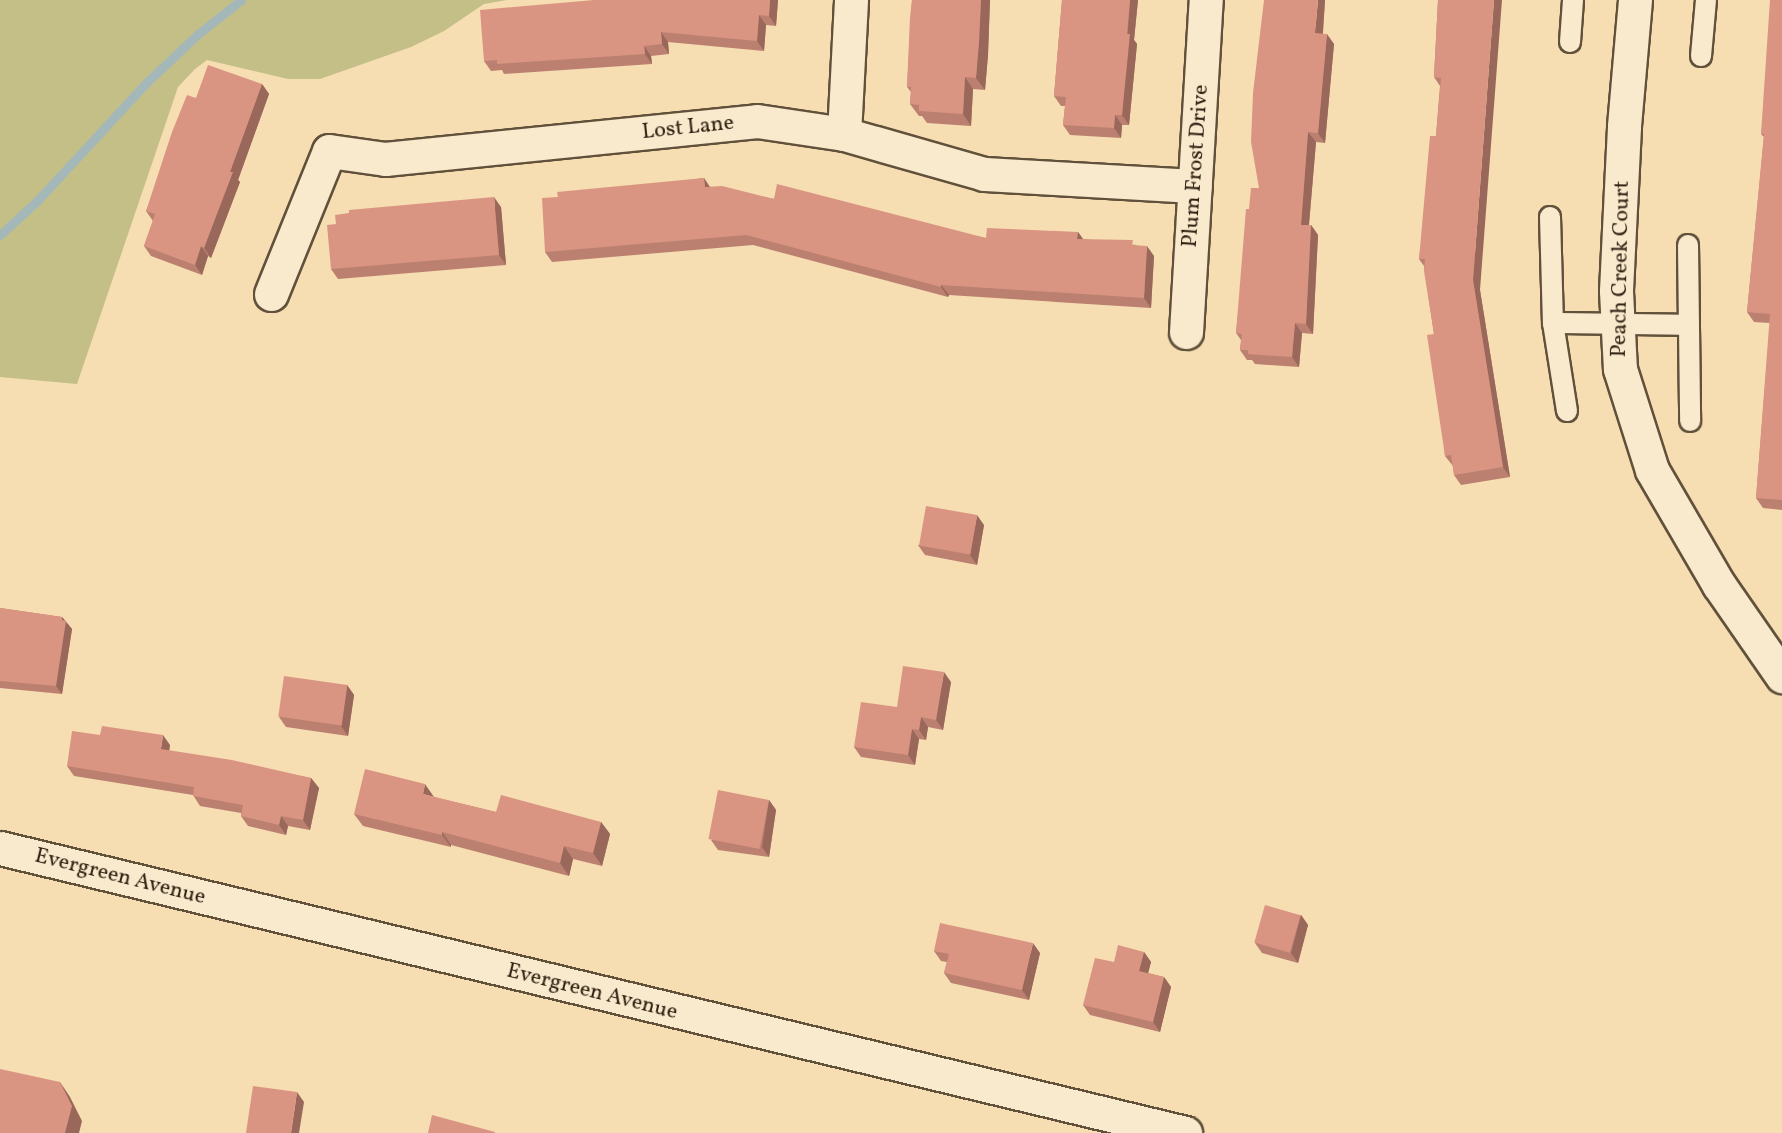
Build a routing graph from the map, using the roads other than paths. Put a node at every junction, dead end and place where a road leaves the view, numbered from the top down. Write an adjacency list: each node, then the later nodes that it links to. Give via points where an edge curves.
1 (851, 0): 8 (street)
2 (1206, 0): 9 (street, Plum Frost Drive)
3 (1573, 0): 6 (lane)
4 (1635, 0): 14 (street, Peach Creek Court, via 1616,291)
5 (1706, 0): 7 (lane)
6 (1570, 42)
7 (1701, 56)
8 (844, 134): 9 (street, Lost Lane, via 984,174); 12 (street, Lost Lane, via 757,122 385,159 329,151)
9 (1195, 186): 16 (street, Plum Frost Drive)
10 (1550, 217): 13 (lane)
11 (1688, 245): 15 (lane)
12 (271, 294)
13 (1553, 323): 14 (lane); 17 (lane)
14 (1619, 323): 15 (lane); 19 (street, Peach Creek Court, via 1620,369 1652,470 1719,585)
15 (1689, 325): 18 (lane)
16 (1186, 332)
17 (1567, 411)
18 (1690, 421)
19 (1782, 676)
20 (0, 848): 21 (street, Evergreen Avenue)
21 (1185, 1133)

